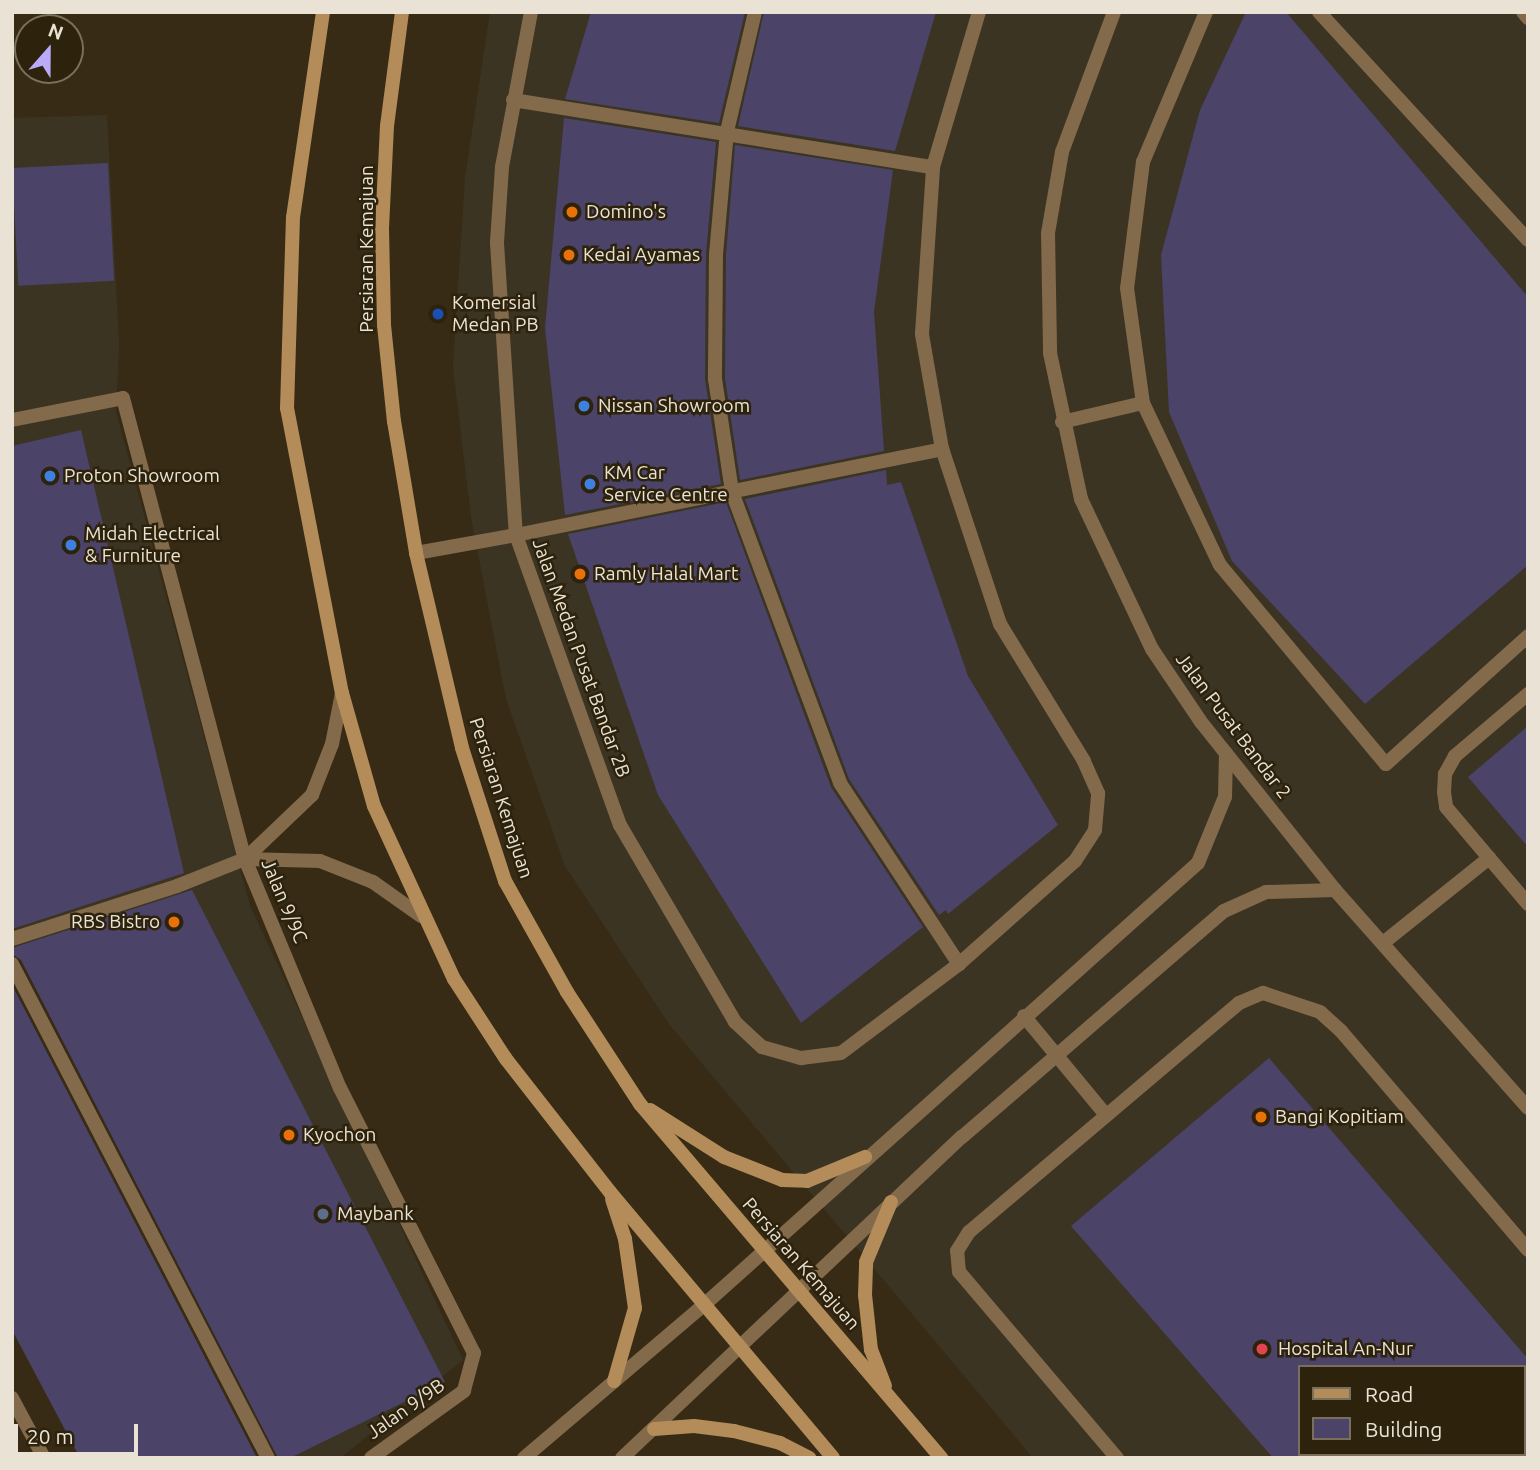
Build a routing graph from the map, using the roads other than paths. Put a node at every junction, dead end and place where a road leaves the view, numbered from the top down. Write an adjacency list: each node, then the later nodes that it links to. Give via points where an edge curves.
1 (323, 12): 23 (main road, via 293,217 287,408)
2 (402, 12): 21 (main road, Persiaran Kemajuan, via 387,126 384,325)
3 (531, 12): 11 (street, Jalan Medan Pusat Bandar 2B)
4 (755, 12): 12 (street)
5 (979, 12): 13 (street, Jalan Medan Pusat Bandar 2B)
6 (1114, 12): 17 (street, Jalan Pusat Bandar 2, via 1062,152 1048,233 1050,353)
7 (1206, 12): 15 (street, via 1143,162 1127,288)
8 (1319, 12): 14 (street)
9 (1523, 12): 10 (street)
10 (1528, 18)
11 (513, 100): 12 (street); 20 (street, Jalan Medan Pusat Bandar 2B, via 502,167 498,243)
12 (727, 131): 13 (street); 19 (street, via 716,254 715,379)
13 (933, 167): 18 (street, Jalan Medan Pusat Bandar 2B, via 922,334)
14 (1528, 240)
15 (1143, 403): 17 (street); 22 (street, via 1220,565 1386,764)
16 (12, 420): 27 (street, Jalan 9/9C, via 122,398)
17 (1062, 422): 25 (street, Jalan Pusat Bandar 2, via 1081,499 1113,574 1152,649)
18 (942, 449): 19 (street); 34 (street, Jalan Medan Pusat Bandar 2B, via 1000,624 1084,761 1098,793 1095,830 1075,861)
19 (732, 492): 20 (street); 34 (street, via 840,783)
20 (516, 535): 21 (street); 34 (street, Jalan Medan Pusat Bandar 2B, via 620,825 735,1022 762,1047 801,1058 841,1052)
21 (416, 553): 37 (main road, Persiaran Kemajuan, via 462,748 505,881 567,992)
22 (1528, 636)
23 (342, 693): 27 (street, via 332,744 312,795); 30 (main road, via 374,806)
24 (1528, 694): 26 (street, via 1455,756 1445,774 1446,807)
25 (1227, 753): 28 (street, Jalan Pusat Bandar 2); 35 (street, via 1225,797 1198,863)
26 (1489, 858): 29 (street); 32 (street)
27 (245, 859): 30 (street, via 320,861 373,882); 31 (street); 49 (street, Jalan 9/9C, via 340,1088 474,1353)
28 (1335, 890): 32 (street, Jalan Pusat Bandar 2); 36 (street, via 1266,892 1224,911)
29 (1528, 904)
30 (421, 916): 41 (main road, via 454,979 506,1059)
31 (12, 939)
32 (1383, 943): 38 (street, Jalan Pusat Bandar 2)
33 (12, 964): 54 (street)
34 (959, 964)
35 (1024, 1016): 36 (street); 40 (street)
36 (1057, 1056): 39 (street); 42 (street)
37 (640, 1104): 40 (main road, via 724,1157 782,1180 807,1181); 43 (main road, Persiaran Kemajuan)
38 (1528, 1108)
39 (1106, 1115): 44 (street, via 1239,1003 1263,993 1293,999 1320,1012 1341,1031); 61 (street, via 969,1232 957,1251 960,1272)
40 (865, 1157): 43 (street)
41 (610, 1192): 46 (main road); 48 (main road, via 625,1239 635,1308)
42 (891, 1202): 45 (street); 50 (main road, via 866,1262 864,1307 871,1350)
43 (765, 1250): 45 (main road, Persiaran Kemajuan); 46 (street)
44 (1528, 1250)
45 (801, 1293): 47 (street); 50 (main road, Persiaran Kemajuan)
46 (705, 1304): 47 (main road); 48 (street)
47 (742, 1348): 52 (street); 59 (main road)
48 (614, 1381): 56 (street)
49 (464, 1391): 55 (street, Jalan 9/9B)
50 (889, 1396): 60 (main road, Persiaran Kemajuan)
51 (12, 1398): 53 (street)
52 (654, 1429): 57 (street); 58 (main road, via 694,1426 734,1431 780,1443)
53 (44, 1458)
54 (268, 1458)
55 (371, 1458)
56 (524, 1458)
57 (622, 1458)
58 (809, 1458)
59 (833, 1458)
60 (941, 1458)
61 (1117, 1458)

